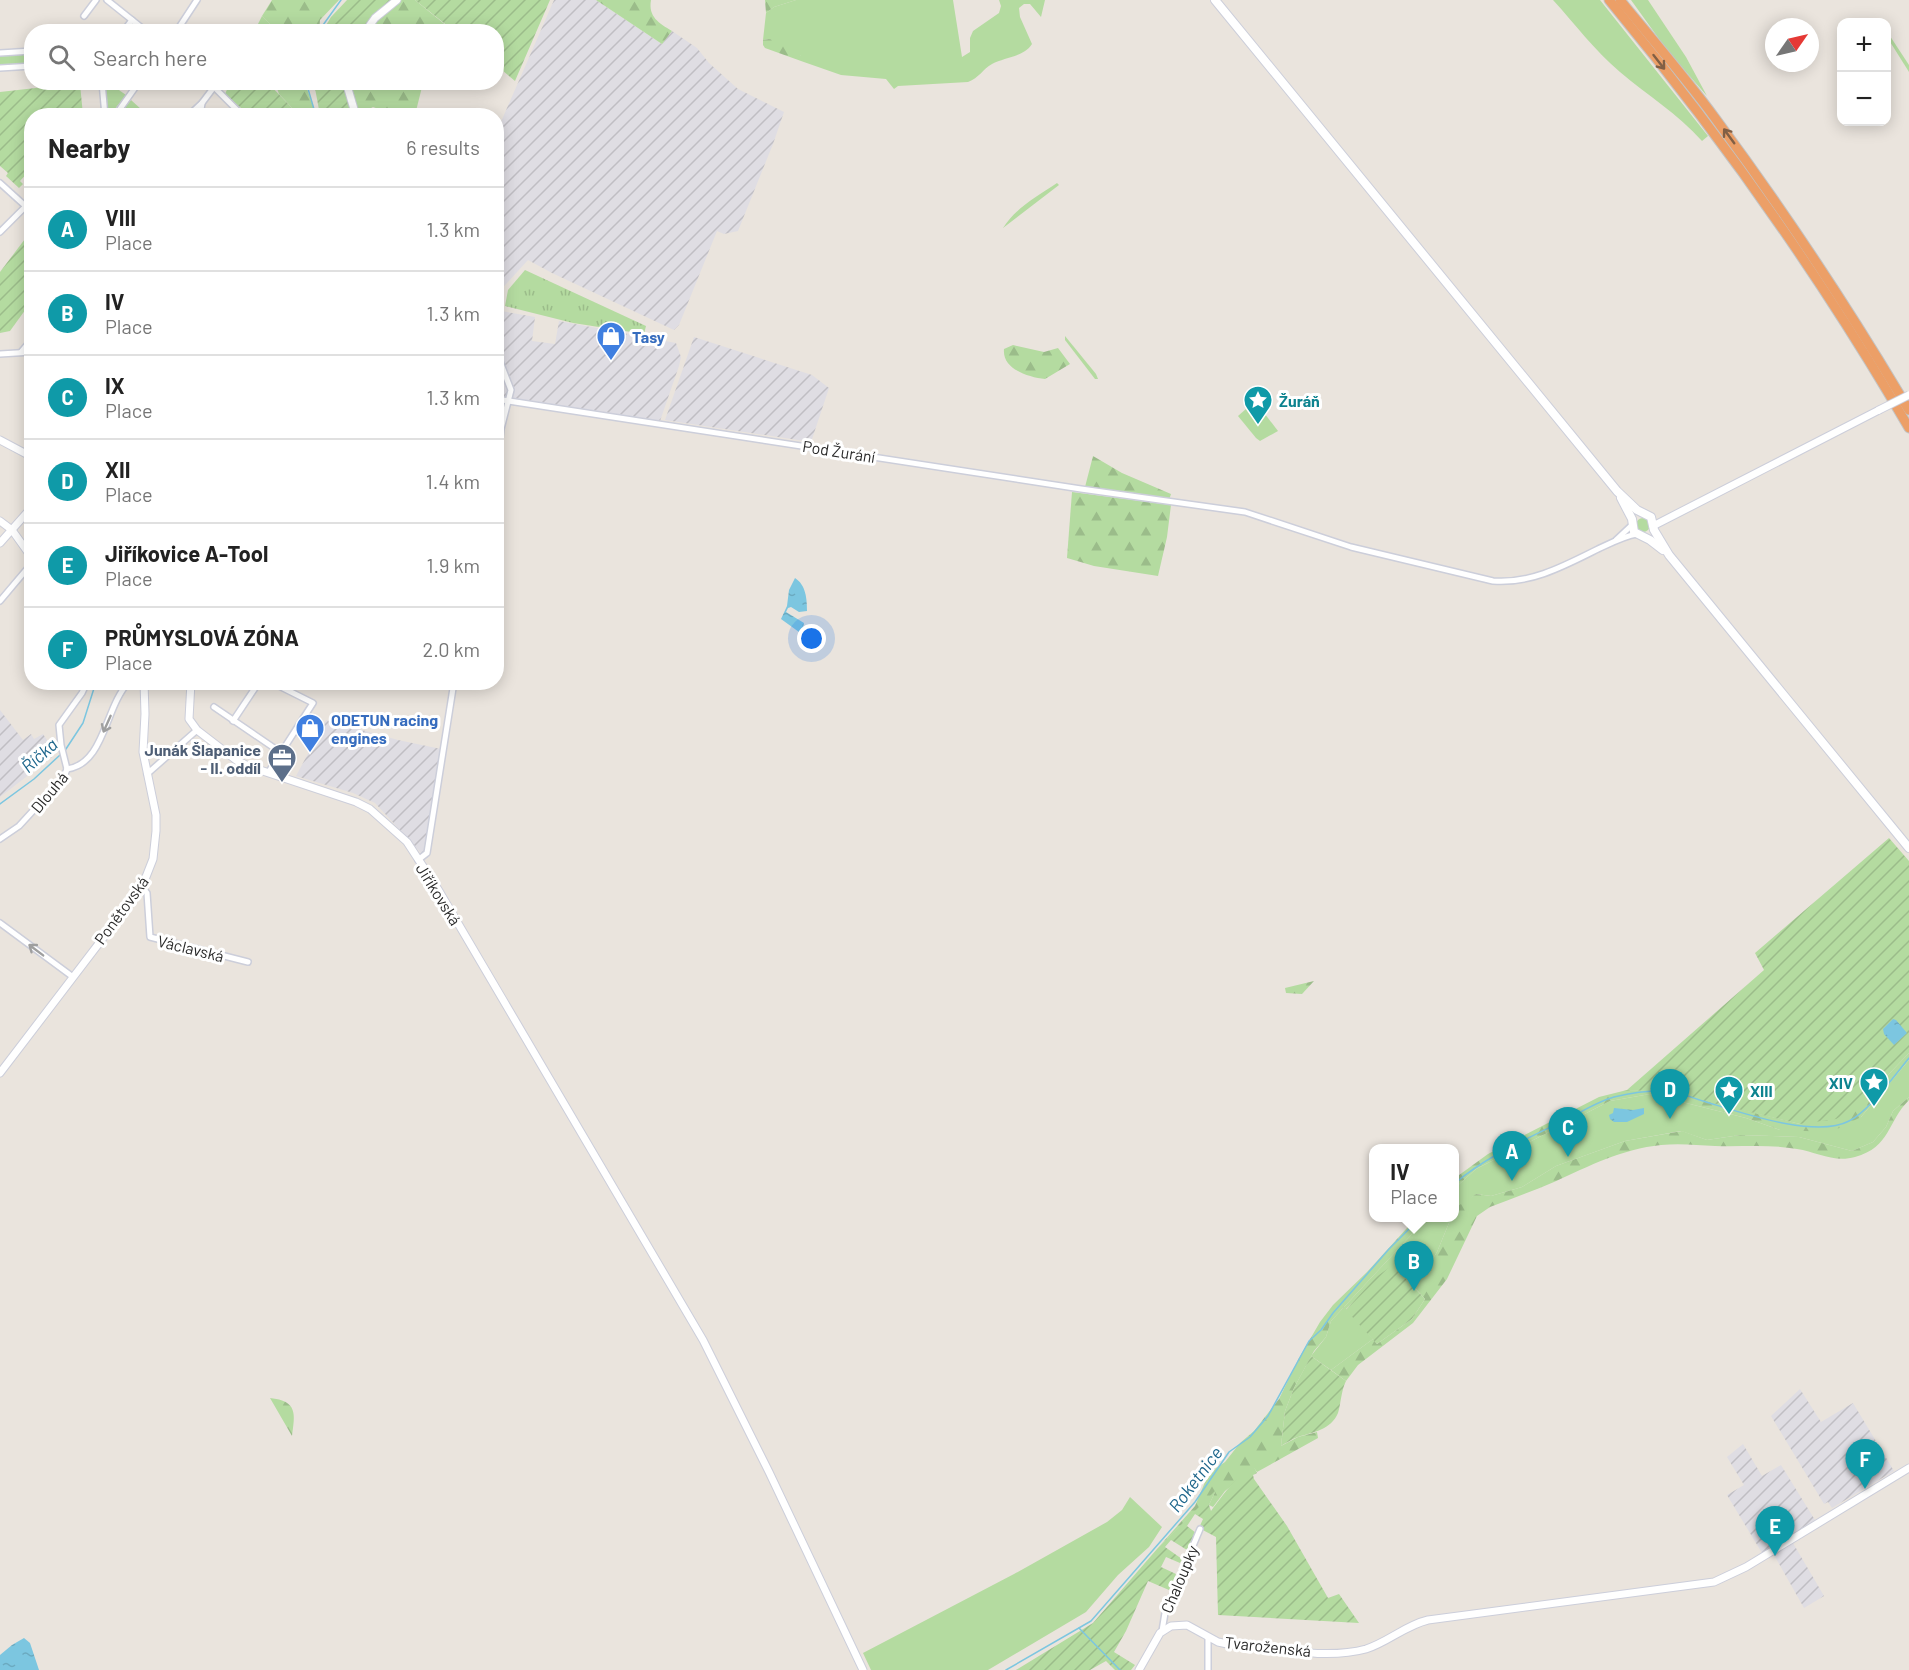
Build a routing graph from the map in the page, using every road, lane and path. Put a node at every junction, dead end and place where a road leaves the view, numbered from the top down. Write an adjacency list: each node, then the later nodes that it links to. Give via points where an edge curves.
1 (96, 0): 8 (street)
2 (107, 0): 9 (street)
3 (197, 0): 12 (street)
4 (397, 0): 13 (street)
5 (1215, 0): 46 (main road)
6 (1609, 0): 41 (highway, one-way to 41, via 1756,189)
7 (1620, 0): 41 (highway, one-way to 7, via 1769,192 1714,116)
8 (84, 16)
9 (132, 20): 10 (street); 11 (street)
10 (129, 24)
11 (137, 24)
12 (181, 24)
13 (371, 24)
14 (24, 52): 15 (street)
15 (0, 53)
16 (24, 66): 17 (street)
17 (0, 68)
18 (103, 90): 24 (street)
19 (133, 90): 25 (street)
20 (208, 90): 23 (street)
21 (216, 90): 28 (street)
22 (349, 90): 29 (street)
23 (202, 103): 26 (street); 27 (street)
24 (104, 108)
25 (121, 108)
26 (197, 108)
27 (201, 108)
28 (235, 108)
29 (355, 108)
30 (0, 183): 31 (street)
31 (24, 206)
32 (24, 208): 33 (street)
33 (0, 232)
34 (24, 348): 35 (street)
35 (21, 352): 36 (street); 37 (street)
36 (24, 352)
37 (0, 354)
38 (504, 372): 40 (street, via 511,390)
39 (504, 400): 40 (street, Pod Žurání)
40 (507, 400): 42 (street); 55 (street, Pod Žurání, via 1245,512 1351,547 1492,581 1531,579)
41 (1902, 401): 43 (highway); 47 (street, bridge)
42 (504, 420)
43 (1909, 428)
44 (0, 440): 45 (street)
45 (24, 453)
46 (1617, 491): 49 (main road); 51 (main road)
47 (1673, 514): 49 (street); 52 (street)
48 (24, 516): 53 (street)
49 (1646, 516): 51 (main road, via 1637,515); 52 (main road)
50 (0, 521): 53 (street)
51 (1632, 523): 54 (main road); 55 (street)
52 (1653, 527): 54 (main road, via 1650,533); 58 (main road)
53 (12, 530): 56 (street); 57 (street)
54 (1640, 535): 55 (street); 58 (main road)
55 (1615, 541)
56 (0, 543)
57 (24, 547)
58 (1669, 555): 76 (main road)
59 (24, 572): 60 (street)
60 (0, 601)
61 (83, 690): 72 (street, via 59,725)
62 (123, 690): 72 (street, Dlouhá, one-way to 72, via 96,746 83,764)
63 (144, 690): 74 (street, Ponětovská, via 143,752)
64 (191, 690): 70 (street, via 189,718)
65 (254, 690): 69 (street)
66 (287, 690): 71 (street, via 313,703)
67 (453, 690): 77 (street, via 427,853)
68 (214, 707): 69 (street)
69 (233, 721): 71 (street)
70 (197, 730): 73 (street, Jiříkovská, via 236,759); 74 (street)
71 (280, 752): 73 (street)
72 (67, 768): 75 (street, Dlouhá, via 64,777 19,826)
73 (268, 773): 77 (street, Jiříkovská, via 370,809 407,842)
74 (147, 774): 78 (street, Ponětovská, via 156,831 153,859)
75 (0, 839)
76 (1907, 843)
77 (418, 860): 87 (street, Jiříkovská, via 703,1340)
78 (142, 886): 80 (street, Václavská, via 147,894 150,937); 81 (street, Ponětovská)
79 (0, 923): 81 (street, one-way to 79)
80 (248, 962)
81 (73, 977): 82 (street, Ponětovská)
82 (0, 1073)
83 (1909, 1468): 86 (street, Tvaroženská, via 1720,1580 1428,1620 1378,1644 1343,1652 1232,1645)
84 (1200, 1529): 85 (street, Chaloupky, via 1165,1613)
85 (1162, 1631): 86 (street, Tvaroženská, via 1186,1625); 88 (street)
86 (1208, 1637): 89 (street)
87 (862, 1670)
88 (1139, 1670)
89 (1208, 1670)

